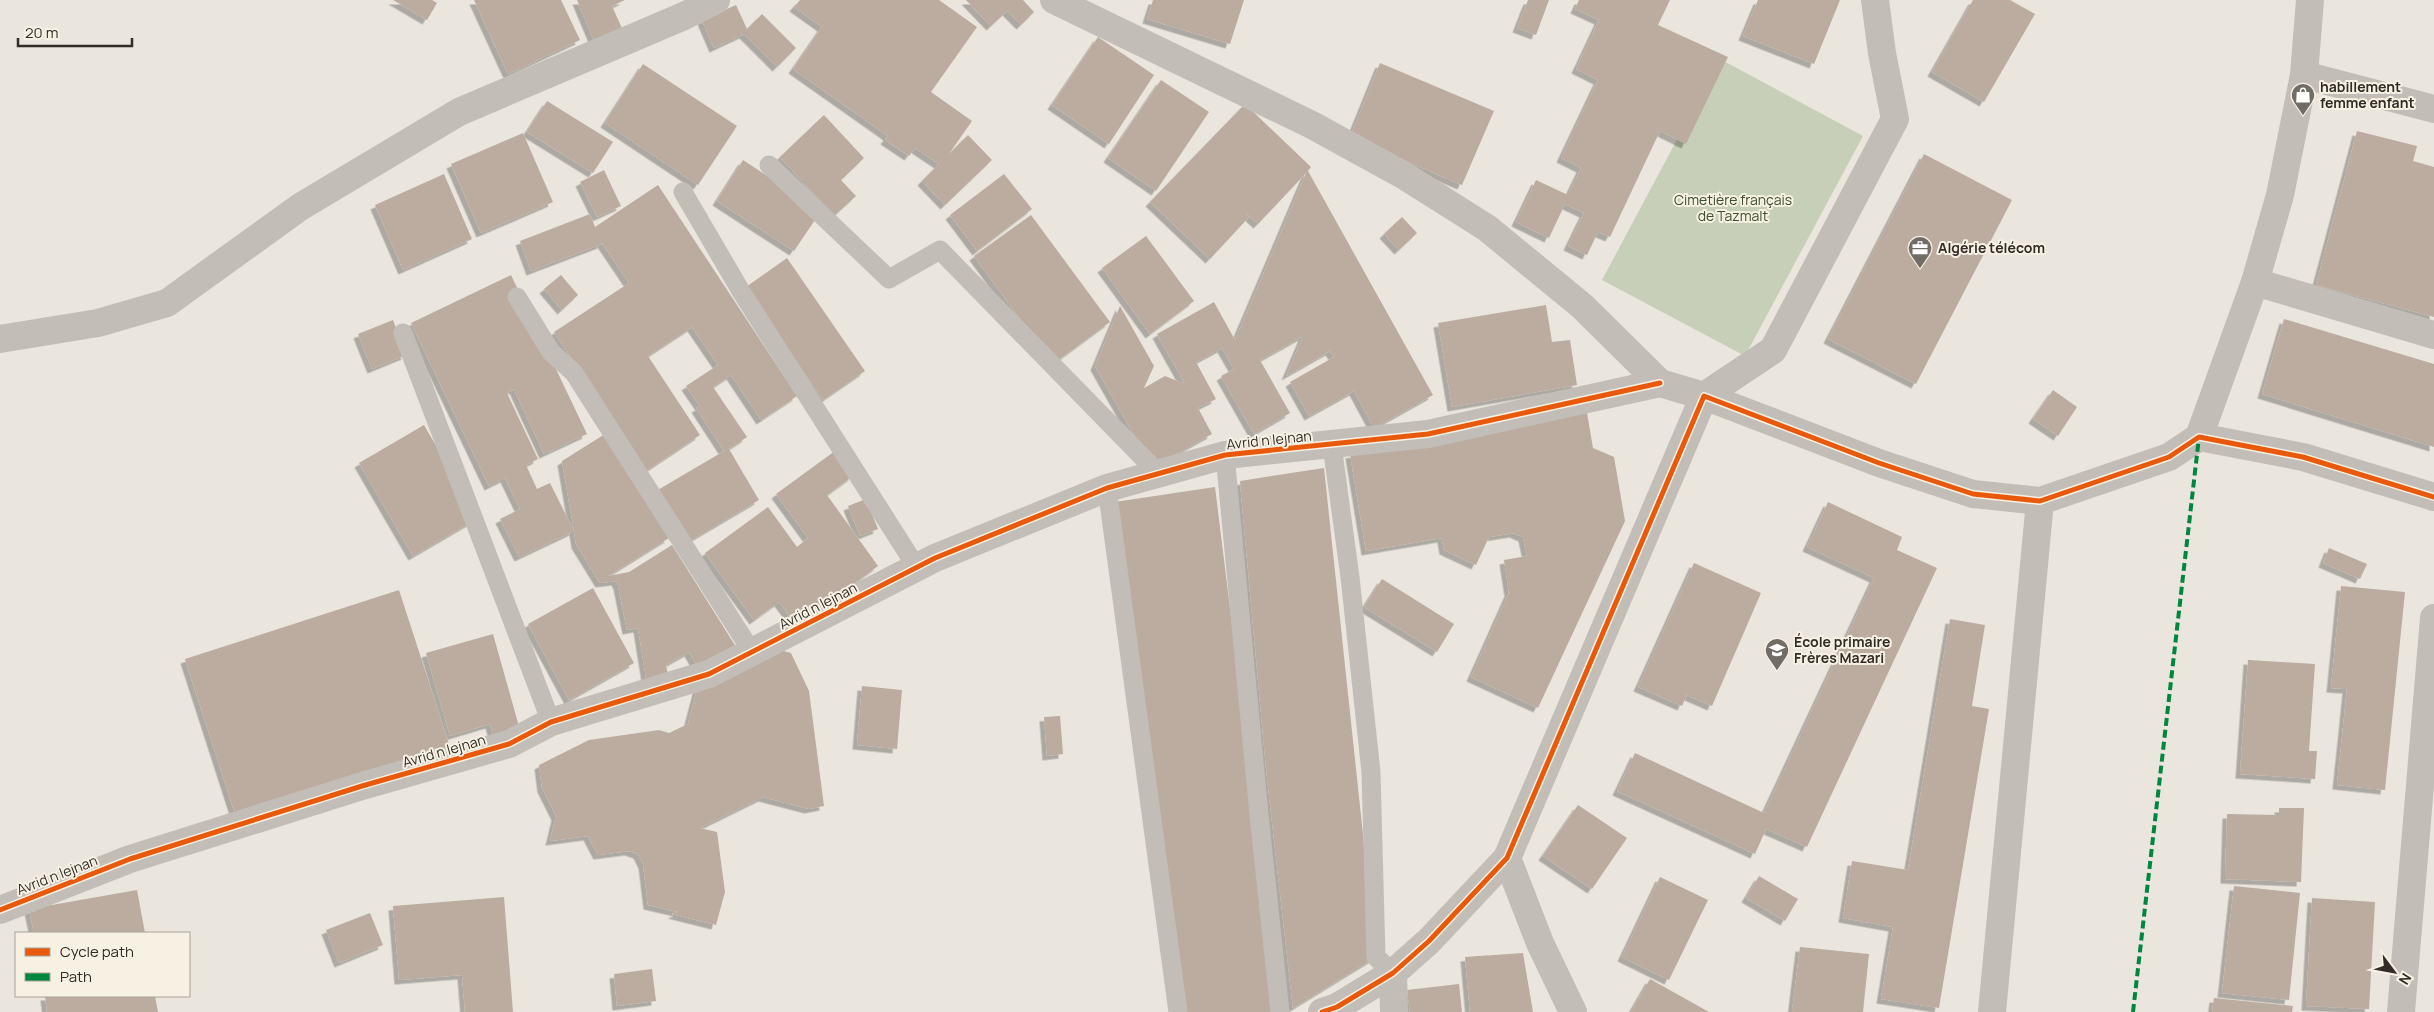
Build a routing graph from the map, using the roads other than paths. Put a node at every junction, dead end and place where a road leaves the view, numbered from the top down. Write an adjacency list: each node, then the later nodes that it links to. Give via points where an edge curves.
1 (716, 0): 13 (street, via 459,112 300,207 167,303 98,323)
2 (1054, 0): 14 (street, via 1312,125 1403,175 1488,228 1582,306)
3 (1875, 0): 15 (street, via 1895,119 1773,350)
4 (2310, 0): 5 (street)
5 (2304, 75): 6 (street); 9 (street, via 2280,195)
6 (2434, 109)
7 (769, 165): 19 (lane, via 889,279 940,250)
8 (683, 192): 23 (lane, via 742,293)
9 (2255, 282): 12 (street); 16 (street)
10 (518, 297): 25 (lane, via 551,352 574,373)
11 (403, 333): 26 (lane)
12 (2434, 335)
13 (0, 338)
14 (1660, 382): 15 (street); 17 (street, Avrid n lejnan, via 1428,434)
15 (1704, 396): 22 (street, via 1879,463 1973,494); 27 (street)
16 (2199, 437): 21 (street, via 2303,457); 22 (street, via 2169,456)
17 (1332, 445): 18 (street, Avrid n lejnan); 29 (lane, via 1371,772 1376,957)
18 (1225, 455): 19 (street, Avrid n lejnan); 31 (lane)
19 (1158, 473): 20 (street, Avrid n lejnan)
20 (1107, 488): 23 (street, Avrid n lejnan); 30 (lane)
21 (2434, 497)
22 (2040, 501): 35 (street)
23 (917, 568): 25 (street, Avrid n lejnan)
24 (2434, 618): 36 (street)
25 (752, 652): 26 (street, Avrid n lejnan, via 709,674)
26 (551, 722): 28 (street, Avrid n lejnan, via 509,744 130,859)
27 (1507, 858): 29 (street, via 1429,941); 34 (street, via 1540,943)
28 (0, 910)
29 (1394, 973): 32 (street, via 1337,1007); 33 (street)
30 (1178, 1012)
31 (1280, 1012)
32 (1322, 1012)
33 (1394, 1012)
34 (1573, 1012)
35 (1992, 1012)
36 (2400, 1012)

